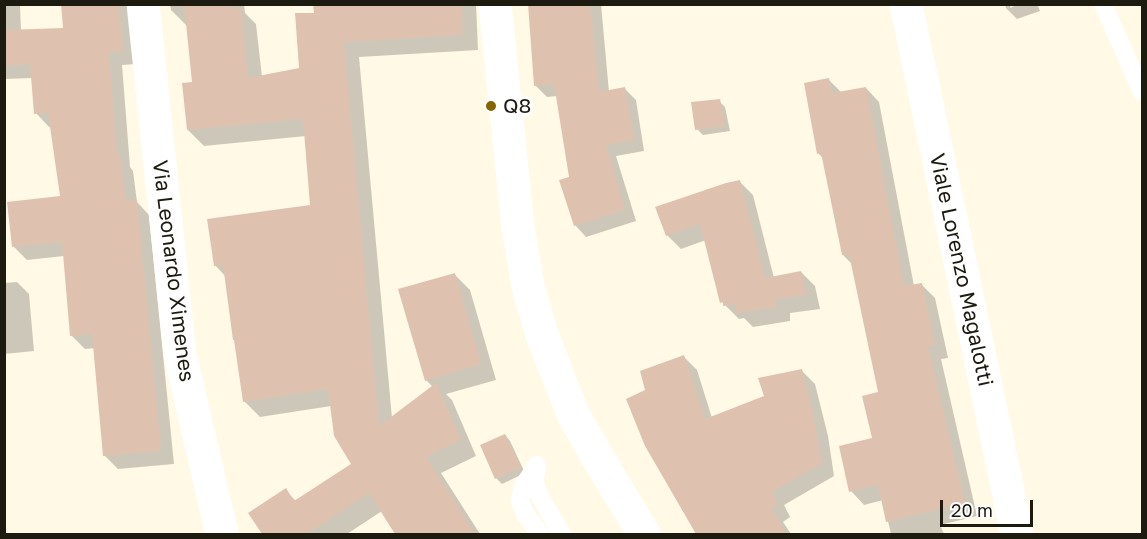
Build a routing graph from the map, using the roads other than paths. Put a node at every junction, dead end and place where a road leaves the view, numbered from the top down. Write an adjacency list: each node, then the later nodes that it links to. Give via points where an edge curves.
1 (143, 4): 6 (street, Via Leonardo Ximenes, via 180,354)
2 (495, 4): 9 (street, via 518,228 531,296 573,414)
3 (906, 4): 10 (street, Viale Lorenzo Magalotti)
4 (1103, 4): 5 (lane)
5 (1143, 92)
6 (222, 534)
7 (540, 534): 8 (lane, via 520,501 523,486 537,465 536,489)
8 (562, 534)
9 (644, 534)
10 (1017, 534)

